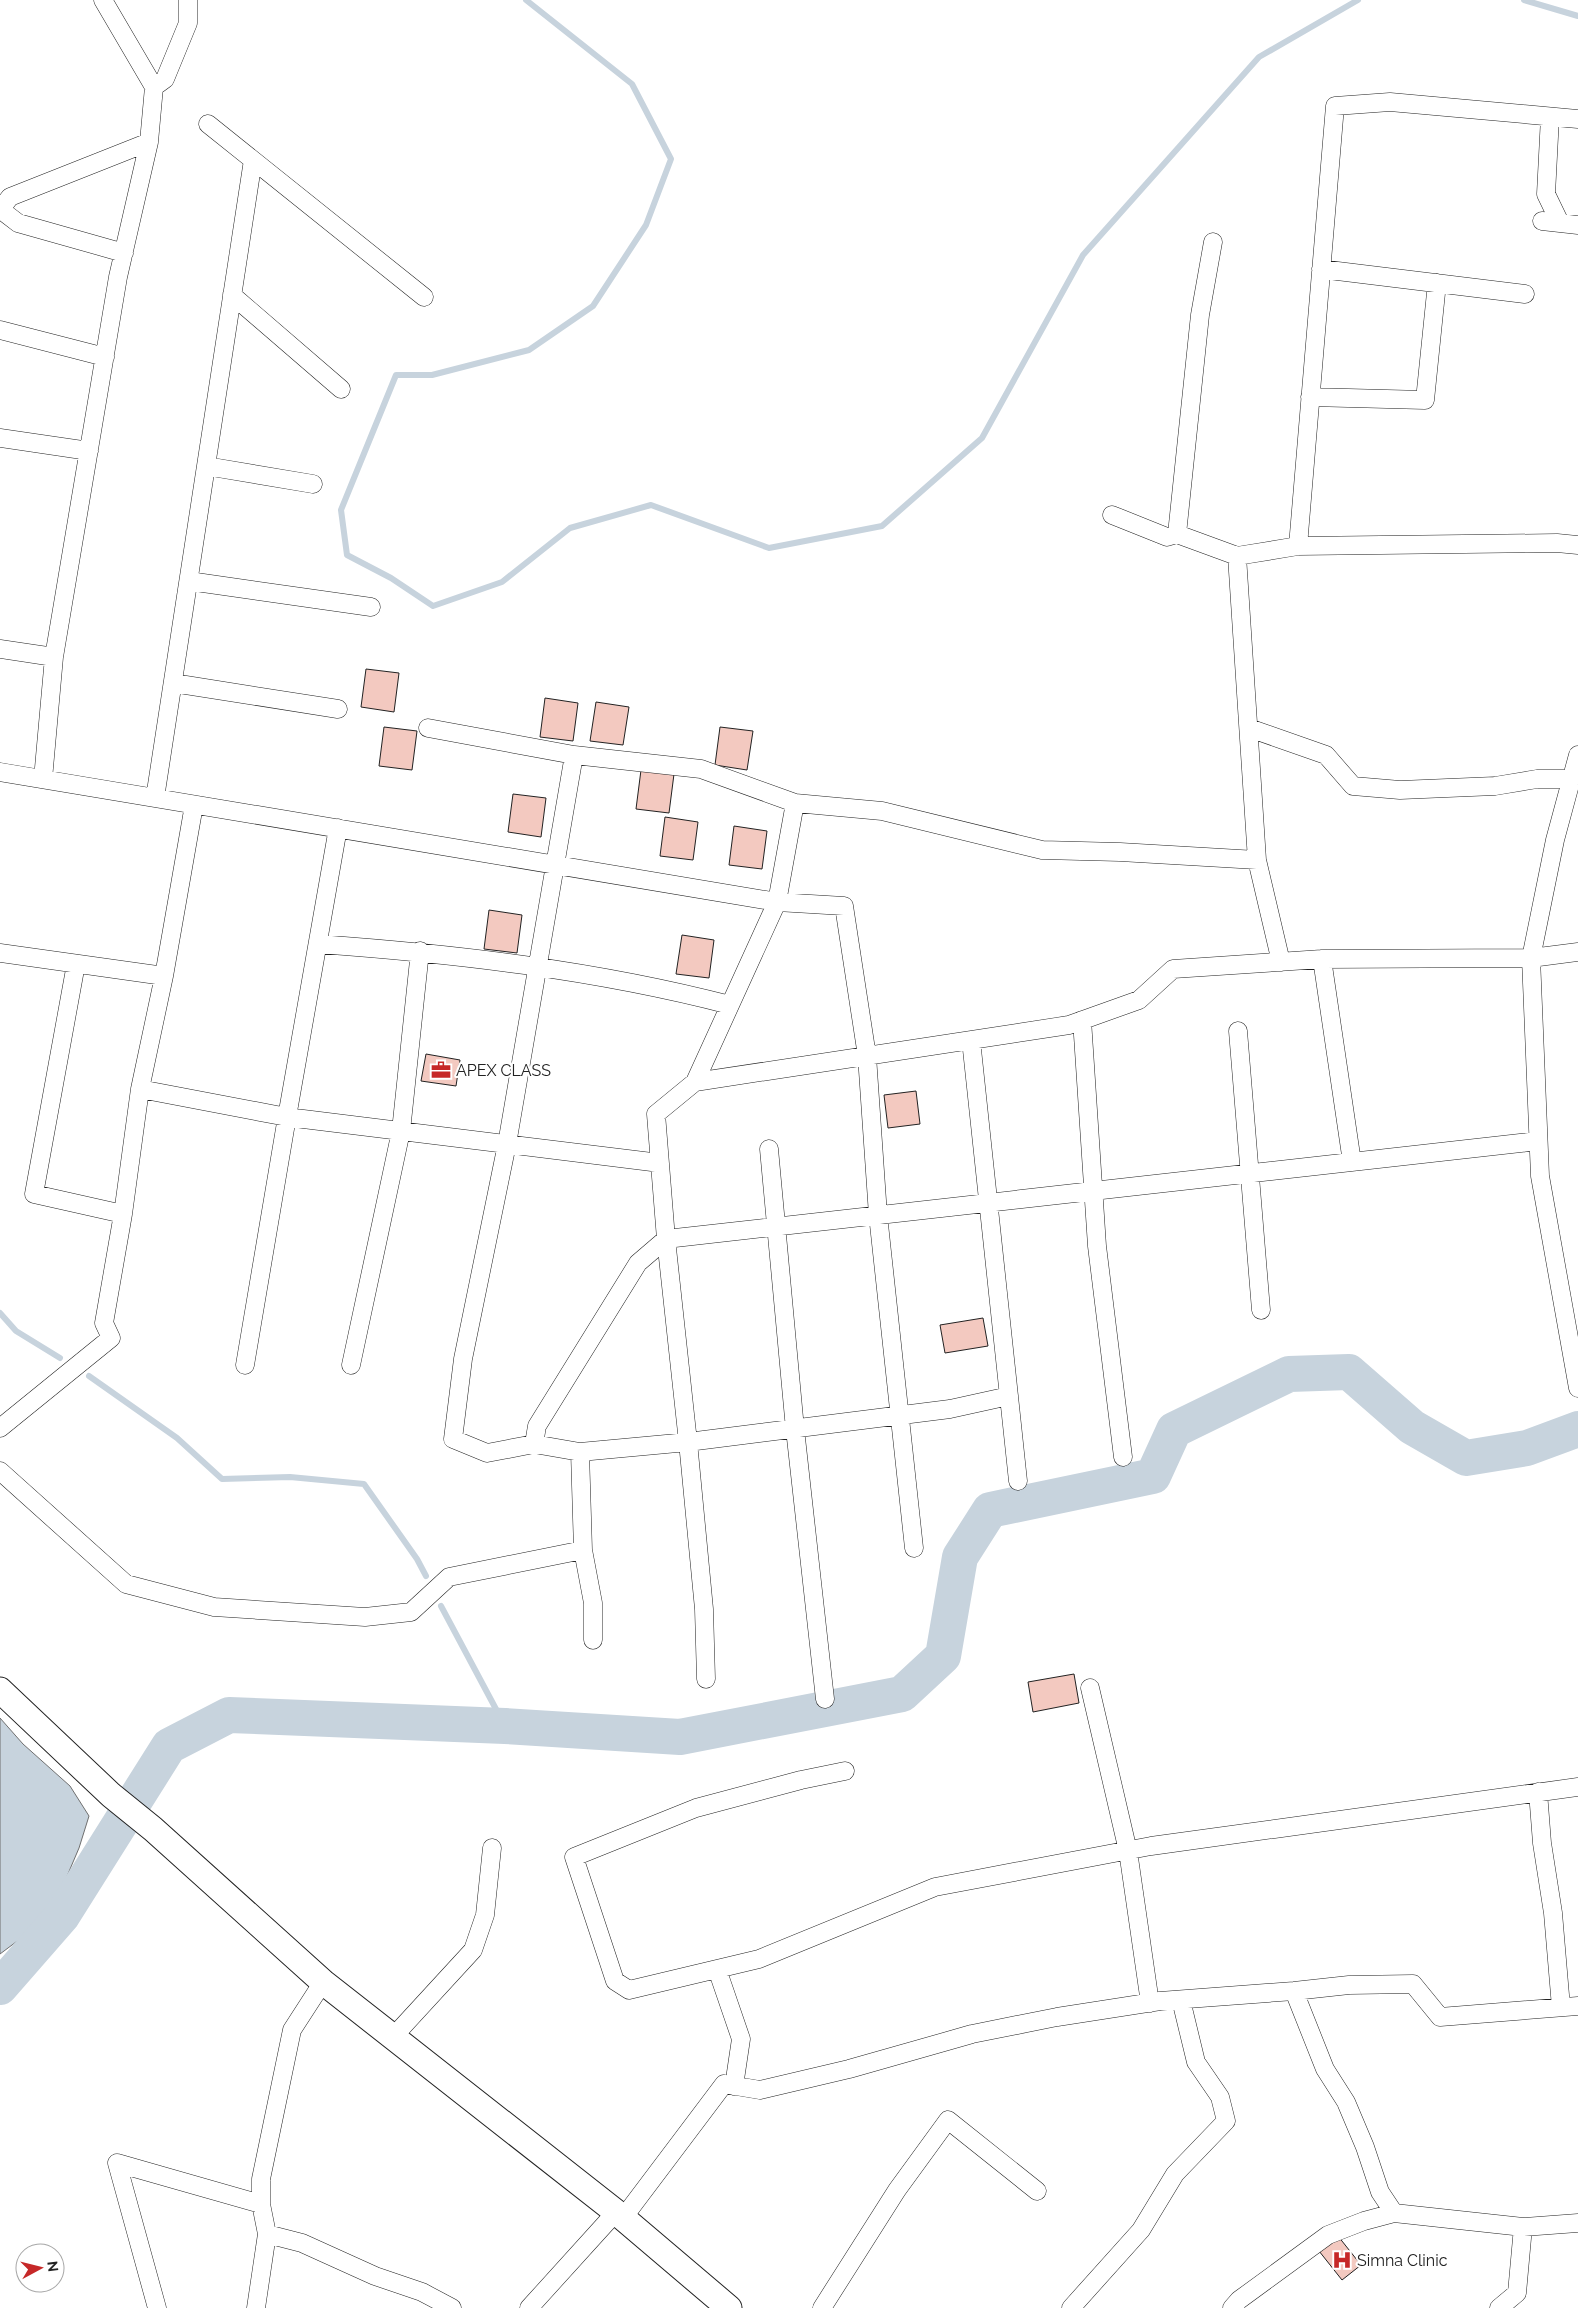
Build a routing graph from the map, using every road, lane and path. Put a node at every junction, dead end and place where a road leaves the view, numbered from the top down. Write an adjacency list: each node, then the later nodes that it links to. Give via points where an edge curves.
1 (103, 0): 3 (street)
2 (188, 0): 3 (street, via 188,23 165,79)
3 (154, 87): 7 (street)
4 (1550, 116): 5 (street); 11 (street, via 1546,194); 15 (street, via 1390,102 1335,106)
5 (1578, 119)
6 (208, 124): 8 (street)
7 (149, 142): 9 (street, via 10,197); 14 (street)
8 (253, 160): 18 (street); 19 (street)
9 (1, 210): 14 (street, via 18,223)
10 (1542, 221): 11 (street)
11 (1560, 223): 12 (street)
12 (1578, 225)
13 (1213, 242): 29 (street, via 1200,315)
14 (124, 253): 21 (street)
15 (1321, 269): 16 (street); 23 (street)
16 (1437, 283): 17 (street); 23 (street, via 1425,400)
17 (1525, 294)
18 (232, 296): 22 (street); 26 (street)
19 (424, 297)
20 (0, 330): 21 (street)
21 (105, 357): 25 (street)
22 (341, 389)
23 (1310, 397): 31 (street)
24 (0, 438): 25 (street)
25 (89, 451): 36 (street)
26 (206, 466): 27 (street); 33 (street)
27 (313, 484)
28 (1112, 515): 29 (street, via 1168,537)
29 (1177, 534): 32 (street)
30 (1578, 545): 31 (street)
31 (1298, 546): 32 (street)
32 (1237, 556): 40 (street)
33 (189, 581): 34 (street); 37 (street)
34 (371, 607)
35 (0, 649): 36 (street)
36 (54, 657): 45 (street)
37 (173, 683): 38 (street); 46 (street)
38 (338, 709)
39 (428, 728): 41 (street)
40 (1248, 728): 44 (street, via 1326,756 1353,786 1400,790); 50 (street)
41 (574, 755): 47 (street, via 701,770); 51 (street)
42 (1578, 755): 44 (street)
43 (0, 772): 45 (street)
44 (1571, 779): 57 (street)
45 (43, 780): 46 (street)
46 (155, 798): 48 (street)
47 (795, 803): 50 (street, via 882,811 1042,850); 52 (street)
48 (194, 805): 49 (street); 62 (street)
49 (338, 828): 51 (street); 53 (street)
50 (1257, 860): 59 (street)
51 (554, 864): 52 (street); 61 (street)
52 (777, 902): 63 (street); 67 (street, via 844,906)
53 (318, 944): 54 (street); 70 (street)
54 (420, 951): 61 (street); 71 (street)
55 (1578, 952): 57 (street)
56 (0, 953): 60 (street)
57 (1531, 958): 58 (street); 72 (street)
58 (1322, 959): 59 (street); 75 (street)
59 (1281, 962): 64 (street, via 1173,969 1139,1000)
60 (76, 964): 62 (street); 80 (street, via 34,1194)
61 (537, 967): 63 (street, via 661,987); 73 (street)
62 (164, 976): 69 (street)
63 (730, 1005): 68 (street)
64 (1082, 1020): 66 (street, via 1069,1025); 78 (street)
65 (1238, 1031): 77 (street)
66 (971, 1040): 67 (street); 79 (street)
67 (867, 1056): 68 (street); 81 (street)
68 (695, 1082): 76 (street, via 656,1114)
69 (140, 1089): 70 (street); 80 (street)
70 (287, 1117): 71 (street); 86 (street)
71 (400, 1131): 73 (street); 85 (street)
72 (1538, 1141): 75 (street); 87 (street, via 1540,1176)
73 (507, 1144): 76 (street); 93 (street, via 464,1359 453,1439 487,1453)
74 (769, 1150): 82 (street)
75 (1352, 1162): 77 (street)
76 (660, 1163): 83 (street)
77 (1251, 1174): 78 (street); 84 (street)
78 (1093, 1191): 79 (street); 95 (street)
79 (990, 1203): 81 (street); 88 (street)
80 (123, 1214): 90 (street, via 104,1323 111,1338)
81 (878, 1215): 82 (street); 89 (street)
82 (775, 1227): 83 (street); 91 (street)
83 (666, 1239): 92 (street); 93 (street, via 638,1263 536,1426)
84 (1262, 1310)
85 (351, 1364)
86 (245, 1365)
87 (1578, 1388)
88 (1009, 1396): 89 (street, via 950,1409); 97 (street)
89 (901, 1415): 91 (street); 98 (street)
90 (0, 1428)
91 (795, 1429): 92 (street); 104 (street)
92 (688, 1442): 94 (street); 101 (street, via 704,1609)
93 (534, 1444): 94 (street)
94 (580, 1452): 99 (street)
95 (1122, 1457)
96 (0, 1471): 99 (street, via 126,1584 214,1606 366,1617 411,1612 449,1577)
97 (1018, 1481)
98 (914, 1548)
99 (583, 1550): 100 (street, via 593,1603)
100 (593, 1640)
101 (706, 1679)
102 (1090, 1688): 109 (street)
103 (0, 1690): 111 (street, via 111,1796 153,1829)
104 (825, 1699)
105 (845, 1771): 110 (street, via 696,1808 574,1857 615,1982 629,1990)
106 (1578, 1786): 107 (street)
107 (1538, 1792): 109 (street); 115 (street, via 1542,1843)
108 (492, 1848): 116 (street, via 485,1916 473,1950)
109 (1128, 1851): 110 (street, via 935,1887 759,1959); 114 (street)
110 (717, 1969): 117 (street, via 741,2039)
111 (323, 1982): 116 (street); 119 (street, via 292,2030 261,2179)
112 (1294, 1991): 113 (street); 115 (street, via 1349,1985 1413,1984 1440,2017); 120 (street, via 1325,2069 1346,2102 1380,2192)
113 (1182, 2000): 114 (street); 131 (street, via 1196,2062 1220,2097 1226,2121 1175,2174 1141,2230)
114 (1150, 2003): 117 (street, via 972,2034 760,2090)
115 (1569, 2007)
116 (393, 2037): 121 (street)
117 (734, 2086): 121 (street, via 724,2084)
118 (1037, 2190): 130 (street, via 948,2120 897,2190)
119 (261, 2204): 124 (street); 125 (street, via 118,2163)
120 (1394, 2214): 123 (street); 132 (street, via 1364,2220 1328,2235)
121 (619, 2215): 128 (street); 129 (street)
122 (1578, 2223): 123 (street)
123 (1523, 2227): 133 (street, via 1517,2293)
124 (267, 2234): 126 (street); 127 (street, via 302,2243 375,2276 422,2292)
125 (157, 2308)
126 (256, 2308)
127 (452, 2308)
128 (530, 2308)
129 (729, 2308)
130 (822, 2308)
131 (1071, 2308)
132 (1232, 2308)
133 (1499, 2308)

